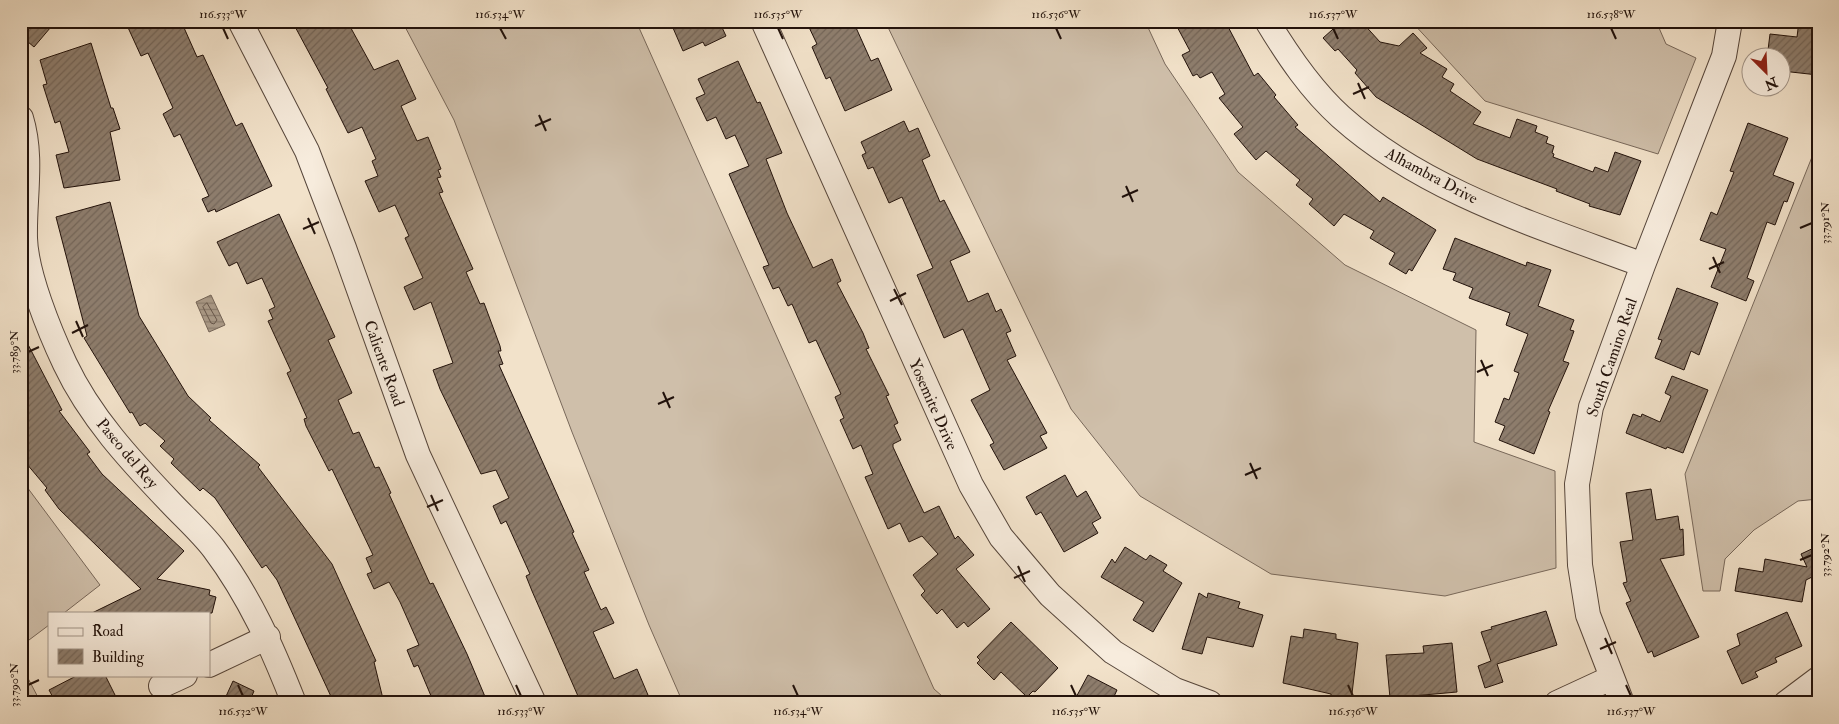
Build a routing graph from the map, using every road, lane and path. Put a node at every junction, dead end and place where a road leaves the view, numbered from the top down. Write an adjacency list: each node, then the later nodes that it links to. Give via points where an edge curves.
1 (240, 21): 14 (street, Caliente Road, via 307,151 418,455)
2 (763, 21): 15 (street, Yosemite Drive, via 970,485 1001,537 1050,596 1113,652 1175,690)
3 (1268, 21): 6 (street, Alhambra Drive, via 1293,63 1340,116 1388,154 1439,183 1526,222)
4 (1730, 21): 6 (street, South Camino Real, via 1724,56)
5 (21, 118): 7 (street, Paseo del Rey, via 28,170 25,240 33,282 65,365 102,427 213,547 239,584)
6 (1643, 265): 10 (street, South Camino Real, via 1591,407 1577,484 1580,565 1588,615)
7 (268, 637): 8 (street); 13 (street, Paseo del Rey)
8 (210, 664)
9 (183, 676): 12 (street)
10 (1611, 678): 16 (street); 17 (street, South Camino Real)
11 (1818, 679): 18 (street)
12 (161, 686)
13 (294, 703)
14 (534, 703)
15 (1210, 703)
16 (1557, 703)
17 (1622, 703)
18 (1786, 703)

